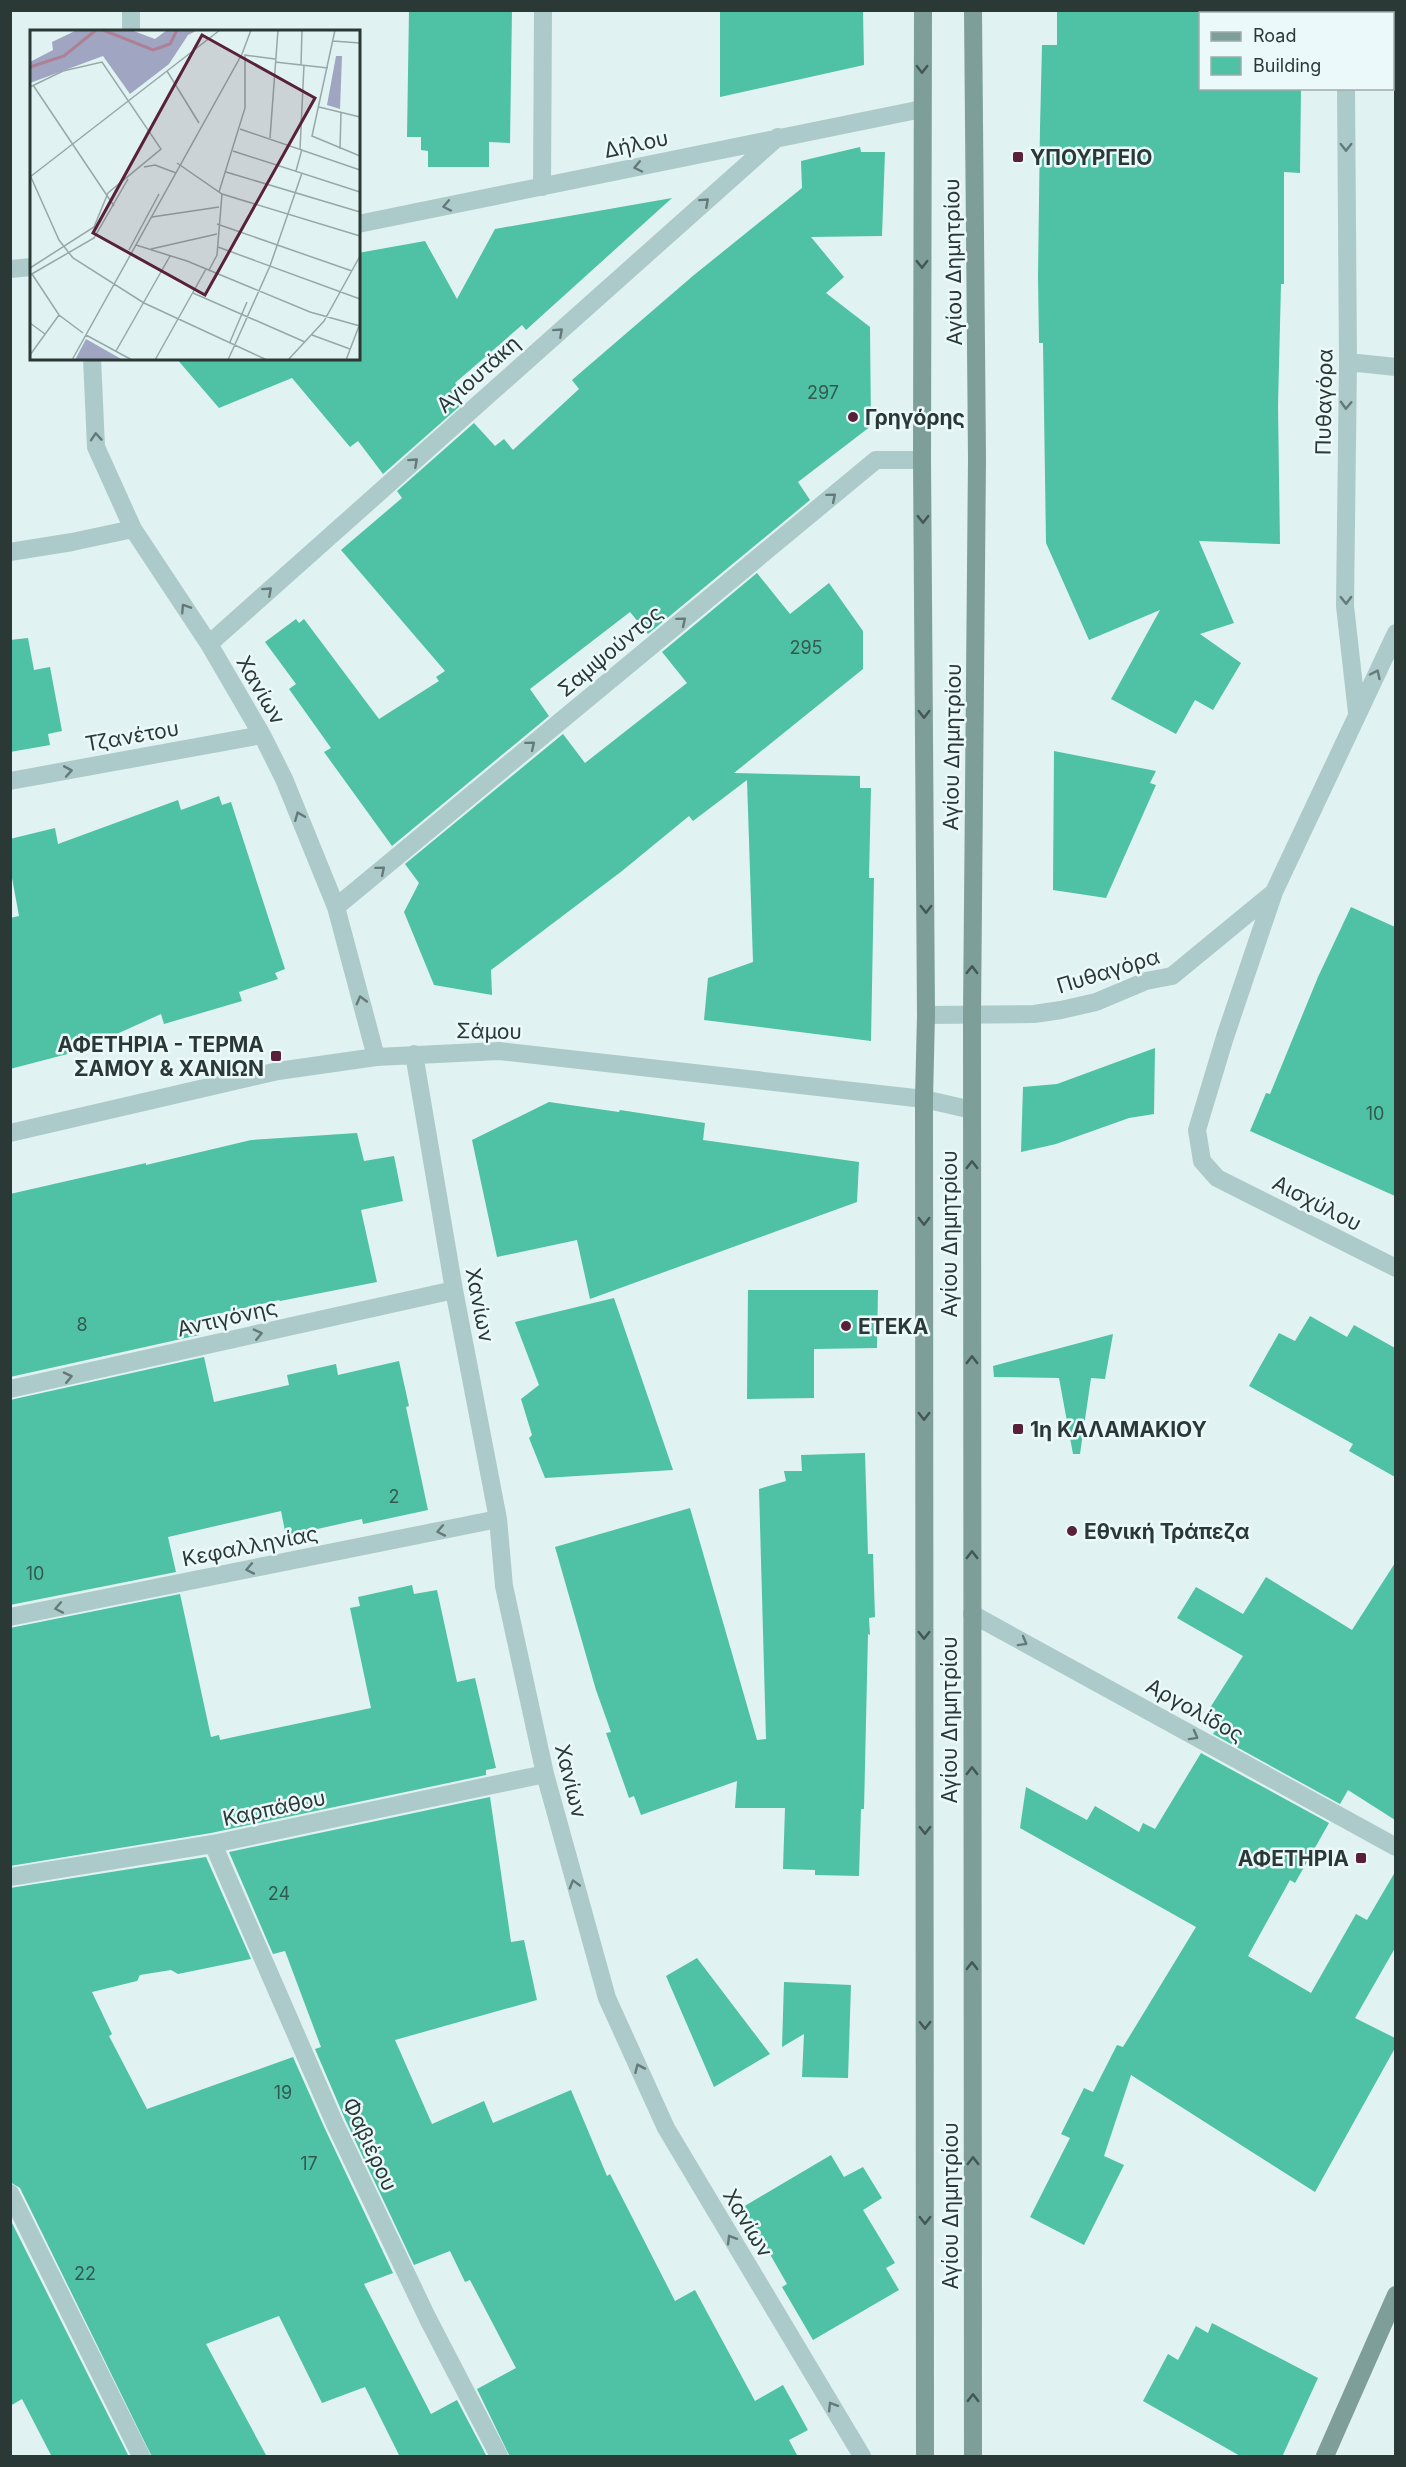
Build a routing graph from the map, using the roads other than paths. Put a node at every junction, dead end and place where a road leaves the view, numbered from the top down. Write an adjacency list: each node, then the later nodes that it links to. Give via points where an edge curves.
1 (131, 10): 5 (street)
2 (543, 10): 9 (street)
3 (923, 10): 7 (main road, Αγίου Δημητρίου, one-way to 7)
4 (973, 10): 26 (main road, Αγίου Δημητρίου, one-way to 4, via 977,470)
5 (131, 30)
6 (1346, 90): 14 (street, Πυθαγόρα, one-way to 14)
7 (922, 109): 8 (street, Δήλου); 16 (main road, Αγίου Δημητρίου, one-way to 16)
8 (778, 137): 9 (street, Δήλου, one-way to 9); 20 (street, Αγιουτάκη, one-way to 8)
9 (542, 187): 10 (street, Δήλου, one-way to 10)
10 (360, 224)
11 (30, 267): 12 (street)
12 (10, 269)
13 (92, 360): 17 (street, Χανίων, one-way to 13, via 96,447)
14 (1348, 362): 15 (street); 21 (street, Πυθαγόρα, one-way to 21, via 1345,606)
15 (1395, 367)
16 (922, 460): 25 (street, Σαμψούντος, one-way to 16, via 876,460); 27 (main road, Αγίου Δημητρίου, one-way to 27)
17 (133, 529): 18 (street); 20 (street, Χανίων, one-way to 17)
18 (10, 552)
19 (1395, 633): 21 (street, Πυθαγόρα, one-way to 19)
20 (208, 644): 22 (street, Χανίων)
21 (1358, 715): 24 (street, Πυθαγόρα)
22 (262, 735): 23 (street, Τζανέτου, one-way to 22); 25 (street, Χανίων, one-way to 22)
23 (10, 781)
24 (1274, 892): 26 (street, Πυθαγόρα, via 1172,976 1061,1010); 33 (street, Πυθαγόρα, via 1197,1130 1202,1161)
25 (336, 907): 29 (street, Χανίων, one-way to 25)
26 (972, 1015): 27 (street, Πυθαγόρα); 31 (main road, Αγίου Δημητρίου)
27 (926, 1016): 30 (main road, Αγίου Δημητρίου)
28 (414, 1054): 29 (street, Σάμου); 30 (street, Σάμου, via 499,1051); 35 (street, Χανίων)
29 (376, 1057): 32 (street, Σάμου, via 278,1071)
30 (924, 1099): 31 (street, Σάμου); 49 (main road, Αγίου Δημητρίου, one-way to 49)
31 (972, 1110): 38 (main road, Αγίου Δημητρίου, one-way to 31)
32 (10, 1133)
33 (1217, 1178): 34 (street, Αισχύλου)
34 (1395, 1268)
35 (454, 1290): 36 (street, Αντιγόνης, one-way to 35); 37 (street, Χανίων)
36 (10, 1389)
37 (498, 1519): 39 (street, Κεφαλληνίας, one-way to 39); 40 (street, Χανίων, via 504,1586)
38 (972, 1614): 42 (street, Αργολίδος, one-way to 42); 50 (main road, Αγίου Δημητρίου, one-way to 38)
39 (10, 1617)
40 (545, 1774): 41 (street, Καρπάθου); 48 (street, Χανίων, one-way to 40, via 666,2128 607,1998)
41 (213, 1844): 43 (street, Καρπάθου); 47 (street, Φαβιέρου, via 335,2124)
42 (1395, 1847)
43 (10, 1877)
44 (10, 2193): 46 (street)
45 (1395, 2295): 51 (main road)
46 (141, 2457)
47 (499, 2457)
48 (862, 2457)
49 (925, 2457)
50 (973, 2457)
51 (1325, 2457)

